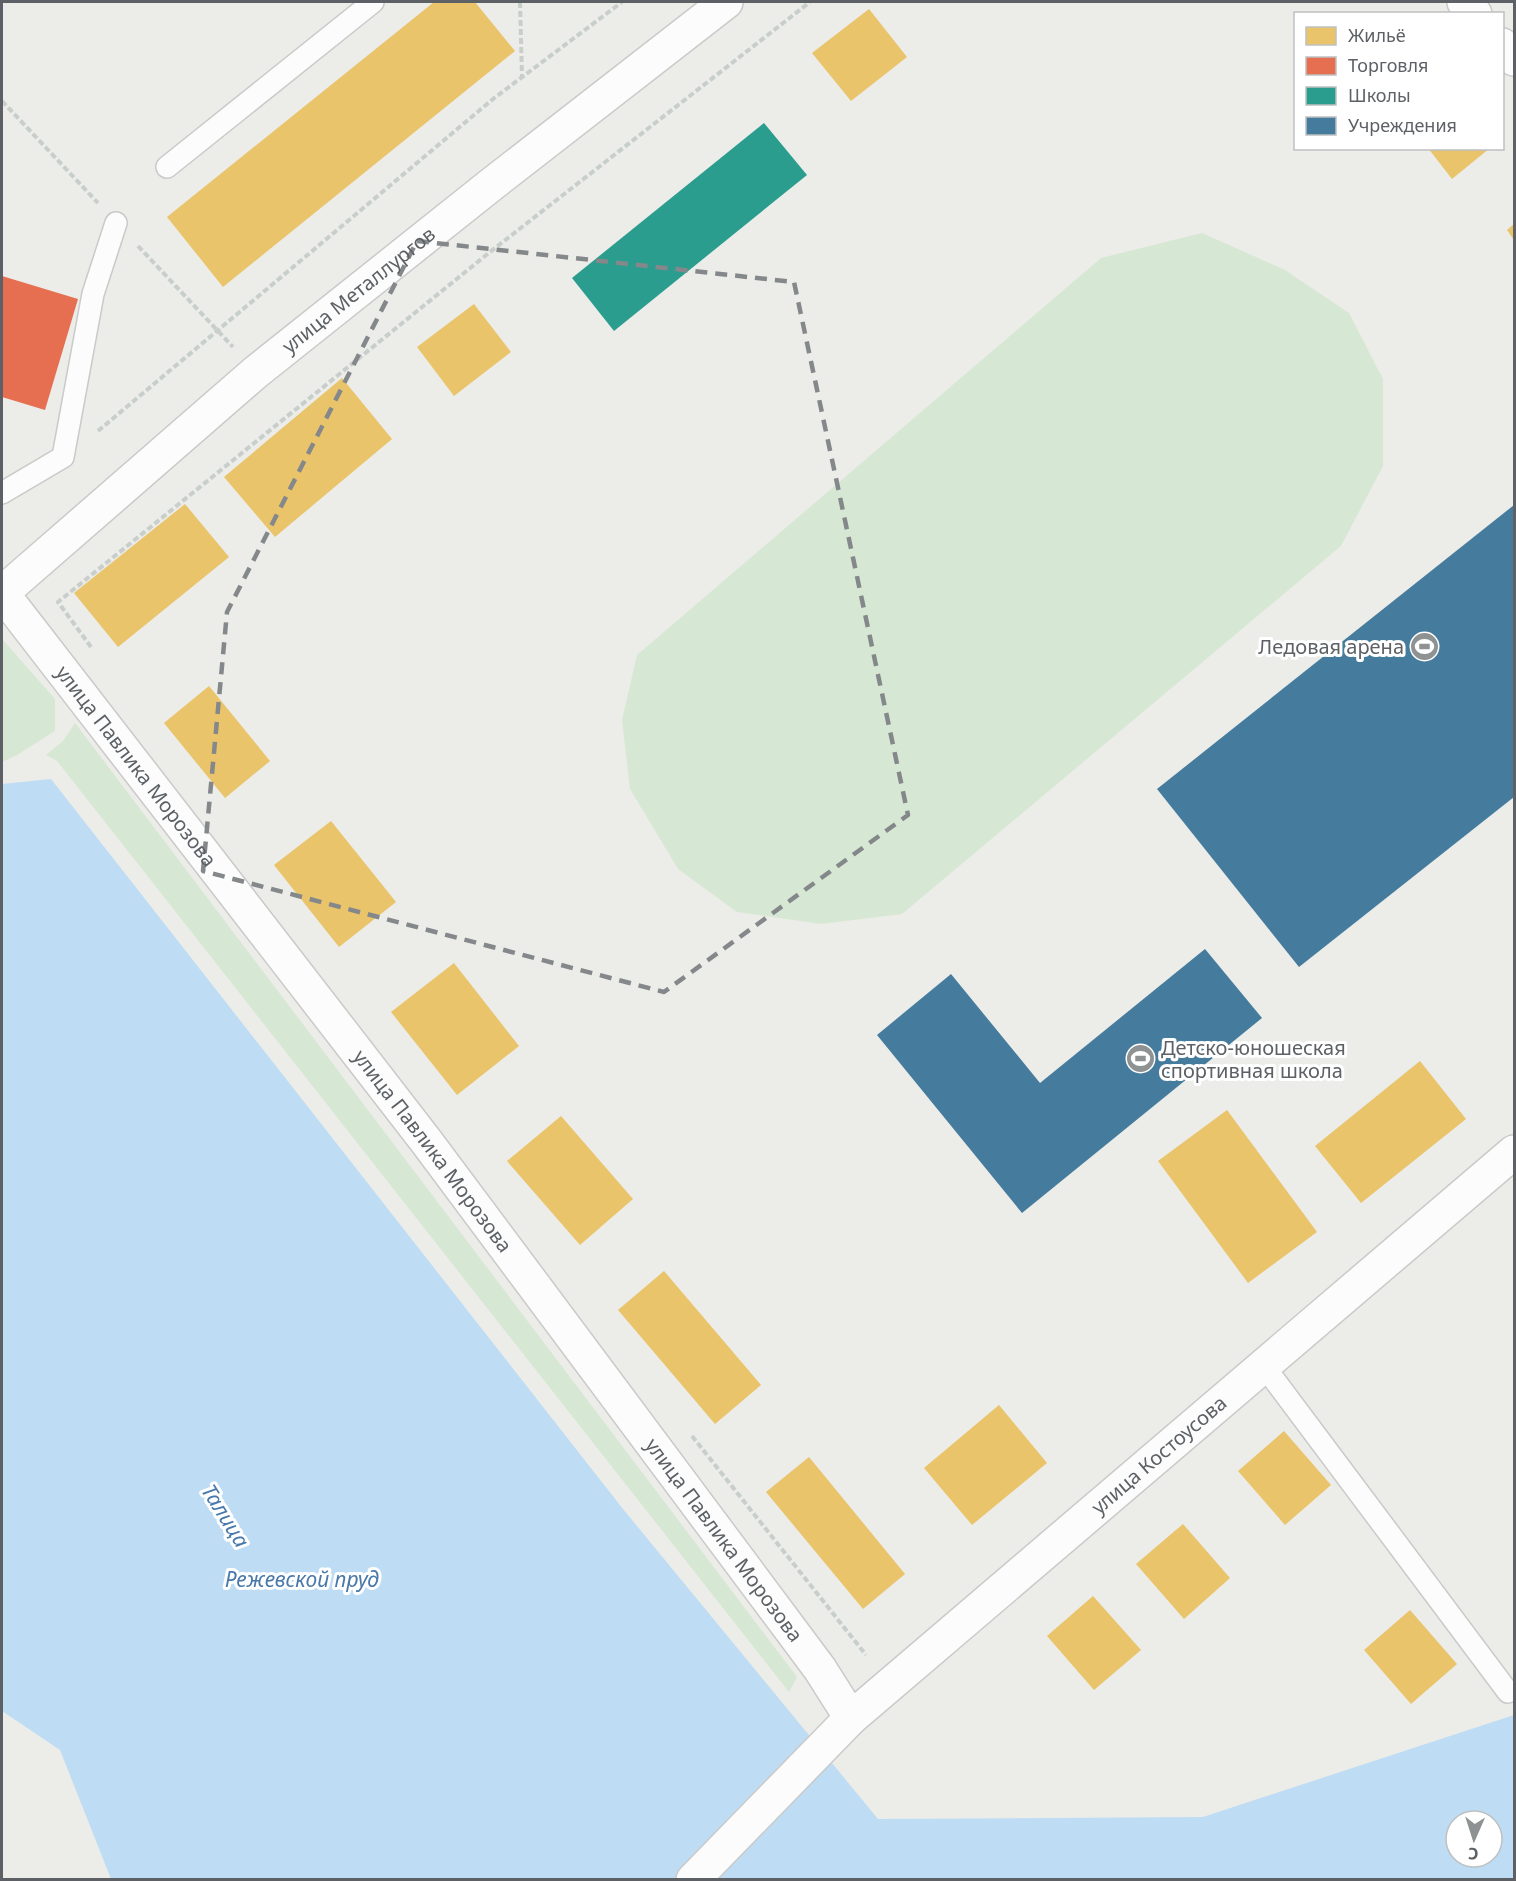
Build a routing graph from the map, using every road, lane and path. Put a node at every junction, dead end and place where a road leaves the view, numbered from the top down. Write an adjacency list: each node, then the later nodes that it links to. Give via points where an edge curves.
1 (373, 2): 9 (lane)
2 (520, 2): 8 (path)
3 (622, 2): 8 (path)
4 (726, 2): 13 (street, улица Металлургов, via 256,372)
5 (810, 2): 14 (path, via 490,252)
6 (1504, 46): 7 (street)
7 (1515, 59)
8 (522, 76): 11 (path, via 81,446)
9 (167, 167)
10 (116, 223): 11 (lane, via 93,294)
11 (63, 457): 12 (lane)
12 (2, 493)
13 (2, 593): 18 (street, улица Павлика Морозова, via 426,1141 820,1670)
14 (57, 602)
15 (1515, 1152): 16 (street, улица Костоусова)
16 (1264, 1366): 17 (lane); 18 (street, улица Костоусова)
17 (1508, 1692)
18 (851, 1718): 19 (street, улица Костоусова)
19 (693, 1880)

